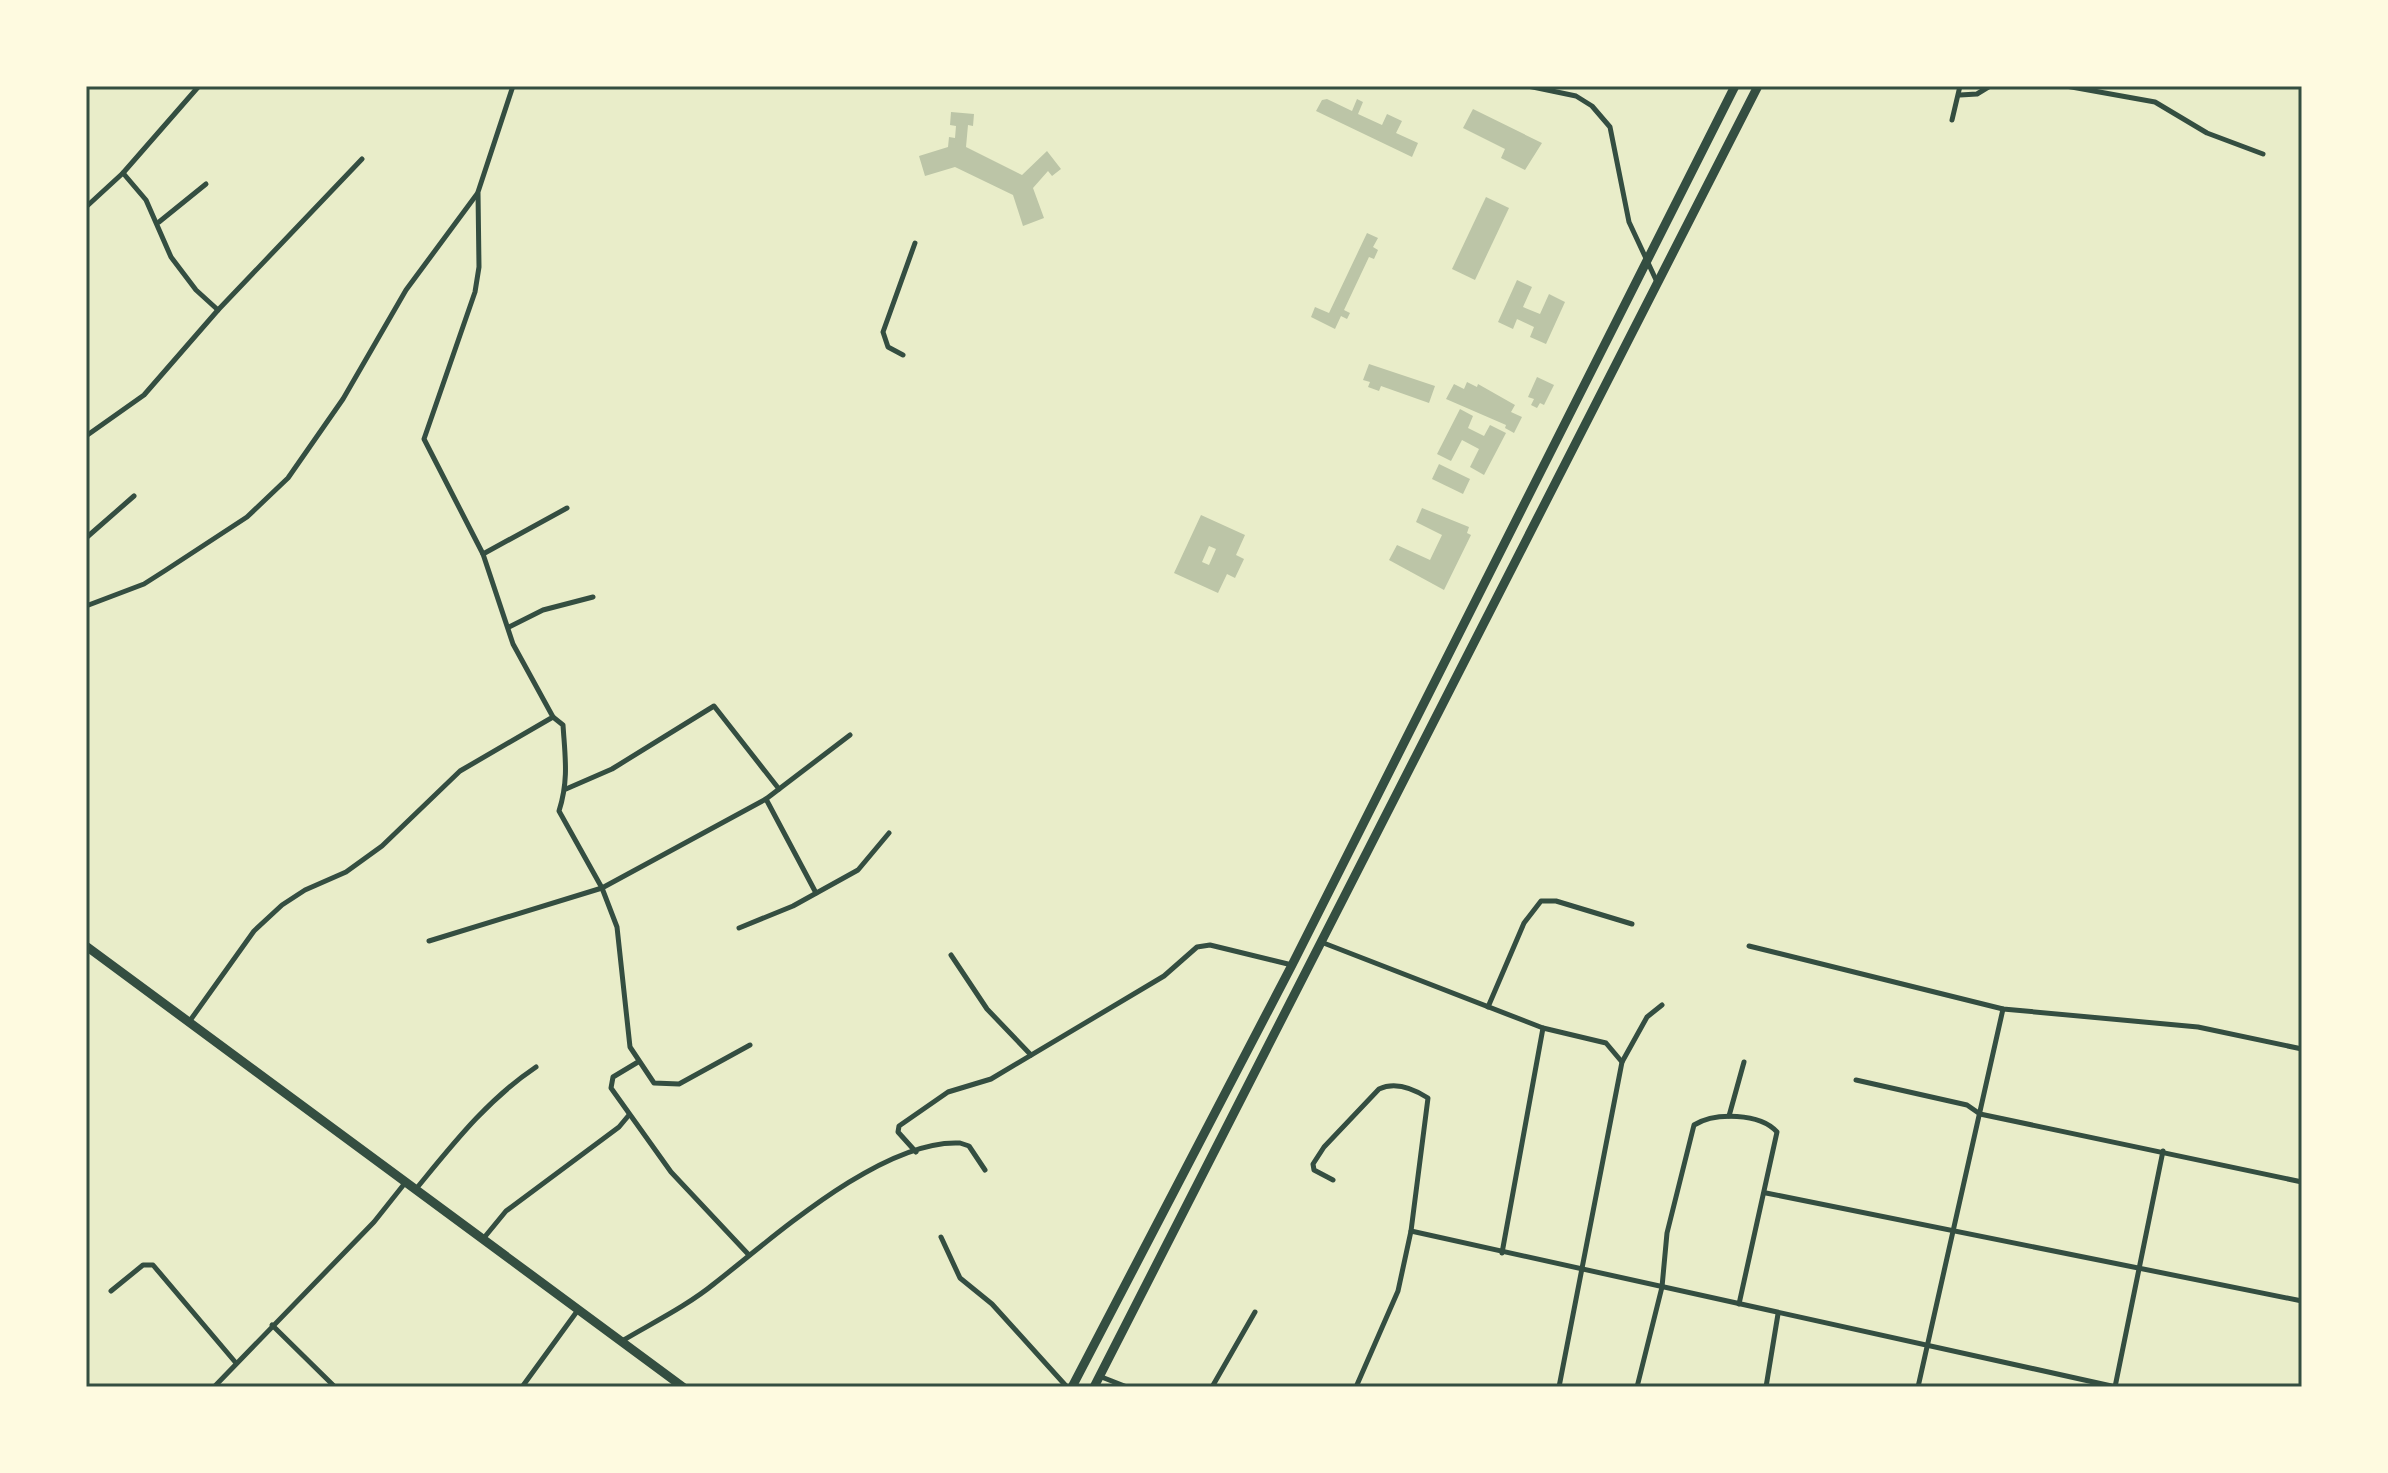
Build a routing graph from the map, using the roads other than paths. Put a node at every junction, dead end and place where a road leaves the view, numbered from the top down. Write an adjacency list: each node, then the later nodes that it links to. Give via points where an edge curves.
1 (199, 86): 13 (street)
2 (513, 86): 15 (street)
3 (1528, 86): 19 (street, via 1576,96 1610,127 1629,222)
4 (1735, 86): 19 (highway)
5 (1758, 86): 20 (highway)
6 (1960, 86): 9 (street)
7 (1990, 86): 9 (street)
8 (2066, 86): 11 (street, via 2155,102 2207,133)
9 (1960, 95): 10 (street)
10 (1952, 120)
11 (2263, 154)
12 (362, 159): 21 (street)
13 (123, 173): 16 (street); 17 (street)
14 (206, 184): 17 (street)
15 (478, 192): 27 (street, via 475,292 424,439); 29 (street, via 406,290 343,399 288,478 247,517 144,584)
16 (86, 207)
17 (159, 222): 21 (street, via 171,257)
18 (915, 243): 22 (street, via 883,332 888,347)
19 (1646, 262): 20 (street); 46 (highway)
20 (1657, 283): 42 (highway)
21 (218, 310): 23 (street, via 144,395)
22 (903, 355)
23 (86, 436)
24 (134, 496): 26 (street)
25 (567, 508): 27 (street)
26 (86, 538)
27 (483, 554): 30 (street)
28 (593, 597): 30 (street, via 543,610)
29 (86, 606)
30 (509, 627): 31 (street)
31 (553, 717): 33 (street, via 563,725); 50 (street, via 460,771 382,846 346,872 282,905 254,931)
32 (850, 735): 34 (street)
33 (566, 789): 34 (street, via 612,769 714,706); 37 (street, via 559,811)
34 (779, 789): 35 (street)
35 (766, 799): 37 (street); 38 (street)
36 (889, 833): 38 (street, via 869,861)
37 (602, 888): 41 (street); 55 (street, via 617,927 625,1025)
38 (816, 893): 40 (street)
39 (1632, 924): 48 (street, via 1541,901 1524,923)
40 (739, 928)
41 (429, 941)
42 (1321, 942): 48 (street); 90 (highway)
43 (86, 946): 50 (highway)
44 (1749, 946): 49 (street)
45 (951, 955): 54 (street, via 987,1009)
46 (1292, 965): 54 (street, via 1204,944 1164,976); 95 (highway)
47 (1662, 1005): 56 (street, via 1647,1017)
48 (1488, 1007): 51 (street)
49 (2003, 1009): 53 (street, via 2198,1027); 60 (street)
50 (189, 1023): 67 (highway)
51 (1543, 1028): 56 (street, via 1606,1043); 75 (street)
52 (750, 1045): 55 (street, via 670,1086 654,1083)
53 (2302, 1049)
54 (1031, 1055): 64 (street, via 991,1079 948,1092 899,1126 898,1132)
55 (638, 1062): 61 (street, via 610,1082)
56 (1622, 1062): 77 (street)
57 (1744, 1062): 62 (street)
58 (536, 1067): 69 (street, via 478,1114)
59 (1856, 1080): 60 (street, via 1967,1105)
60 (1980, 1114): 63 (street); 72 (street)
61 (629, 1115): 74 (street, via 506,1211); 76 (street, via 708,1215)
62 (1729, 1116): 70 (street, via 1770,1125 1777,1132); 79 (street, via 1694,1125 1667,1233)
63 (2163, 1151): 68 (street); 78 (street)
64 (916, 1152): 65 (street, via 960,1143 969,1146); 76 (street, via 858,1179)
65 (985, 1170)
66 (1333, 1180): 71 (street, via 1314,1170 1313,1164 1379,1089 1412,1088 1428,1098)
67 (406, 1182): 69 (highway); 86 (street, via 374,1222)
68 (2302, 1182)
69 (416, 1189): 74 (highway)
70 (1766, 1193): 72 (street); 82 (street)
71 (1411, 1231): 75 (street); 99 (street, via 1398,1291)
72 (1952, 1231): 78 (street); 88 (street)
73 (941, 1237): 95 (street, via 960,1278 992,1304)
74 (483, 1239): 83 (highway)
75 (1502, 1253): 77 (street)
76 (748, 1254): 87 (street, via 714,1284)
77 (1581, 1269): 79 (street); 100 (street)
78 (2137, 1270): 81 (street); 104 (street)
79 (1662, 1287): 82 (street); 101 (street)
80 (111, 1291): 89 (street, via 143,1265 153,1265)
81 (2302, 1301)
82 (1739, 1304): 85 (street)
83 (579, 1310): 87 (highway); 93 (street)
84 (1255, 1312): 98 (street)
85 (1778, 1314): 88 (street); 102 (street)
86 (272, 1325): 89 (street); 92 (street)
87 (622, 1341): 94 (highway)
88 (1929, 1346): 103 (street); 104 (street)
89 (236, 1363): 91 (street)
90 (1099, 1376): 96 (highway); 97 (street)
91 (214, 1387)
92 (335, 1387)
93 (522, 1387)
94 (683, 1387)
95 (1070, 1387)
96 (1094, 1387)
97 (1127, 1387)
98 (1212, 1387)
99 (1356, 1387)
100 (1559, 1387)
101 (1637, 1387)
102 (1766, 1387)
103 (1918, 1387)
104 (2116, 1387)

